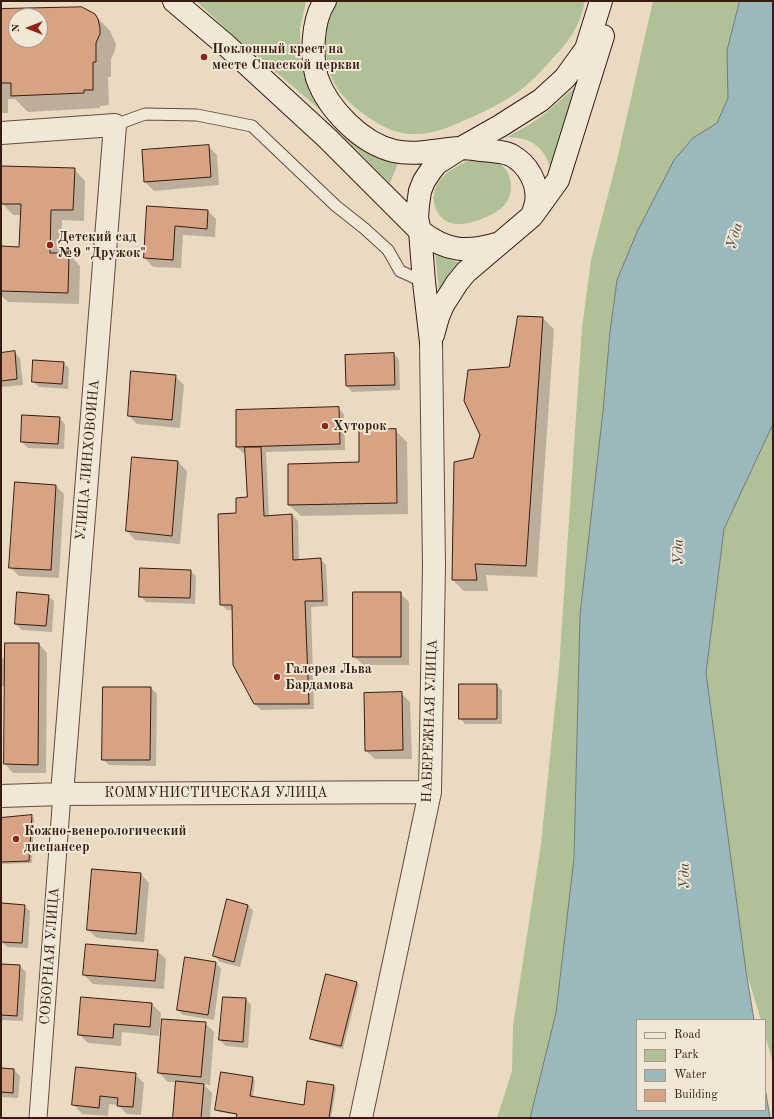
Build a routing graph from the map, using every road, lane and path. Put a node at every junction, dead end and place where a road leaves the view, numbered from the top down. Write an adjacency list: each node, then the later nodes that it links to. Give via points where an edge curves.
1 (174, 1): 9 (street, via 327,138)
2 (324, 1): 7 (street, via 320,8 313,44 315,71 320,86 343,118 357,132 376,144 393,150 411,153)
3 (601, 1): 7 (street, via 586,50 565,78 541,100)
4 (613, 1): 8 (street, via 558,180)
5 (115, 125): 6 (street); 11 (lane, via 145,114 197,116 252,126 336,206 388,250 400,271); 14 (street, УЛИЦА ЛИНХОВОИНА)
6 (1, 133)
7 (461, 148): 8 (street, via 497,151 510,155 527,168 536,189); 9 (street, via 436,164 424,182 418,205)
8 (532, 216): 10 (street)
9 (420, 231): 10 (street, via 432,240 456,249 487,247); 11 (street)
10 (500, 243): 12 (street, via 466,272 449,294)
11 (424, 282): 12 (street)
12 (431, 342): 13 (street, НАБЕРЕЖНАЯ УЛИЦА, via 434,566)
13 (430, 792): 14 (street, КОММУНИСТИЧЕСКАЯ УЛИЦА); 17 (street, НАБЕРЕЖНАЯ УЛИЦА)
14 (62, 794): 15 (street, КОММУНИСТИЧЕСКАЯ УЛИЦА); 16 (street, СОБОРНАЯ УЛИЦА)
15 (1, 796)
16 (38, 1118)
17 (361, 1118)

